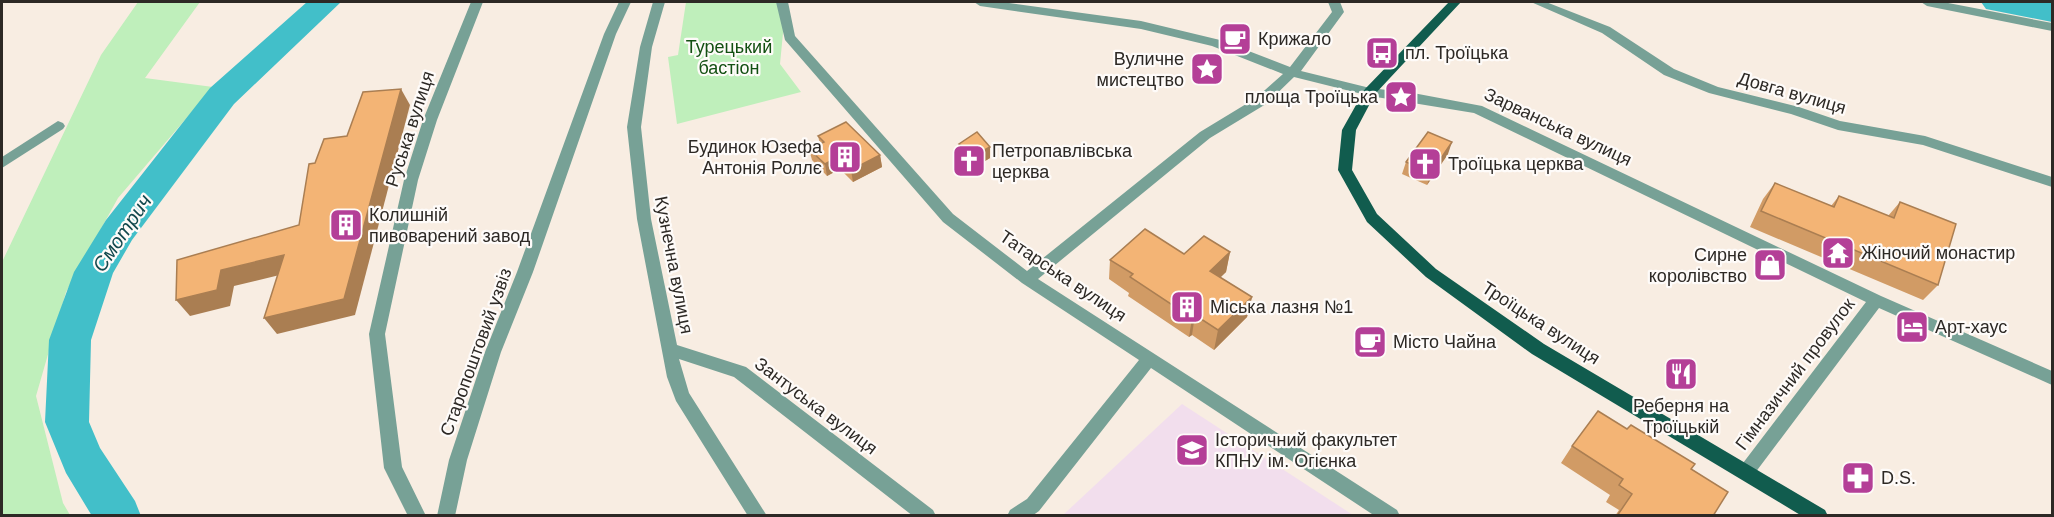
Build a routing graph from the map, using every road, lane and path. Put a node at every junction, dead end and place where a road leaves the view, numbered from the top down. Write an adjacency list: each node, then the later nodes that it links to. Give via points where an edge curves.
1 (477, 2): 22 (street, Руська вулиця, via 430,120 411,180 376,334 393,468)
2 (625, 2): 23 (street, Старопоштовий узвіз, via 493,352 458,460)
3 (659, 2): 18 (street, Кузнечна вулиця, via 646,47 634,127 644,219)
4 (782, 2): 16 (street, Татарська вулиця, via 789,37 948,218)
5 (980, 2): 11 (street, Зарванська вулиця, via 1141,25 1216,43)
6 (1334, 2): 11 (street, via 1338,12)
7 (1455, 2): 12 (main road, Троїцька вулиця)
8 (1537, 2): 15 (street, Довга вулиця, via 1606,30 1669,72 1714,90 1838,125 1925,141)
9 (1927, 2): 10 (street)
10 (2052, 27)
11 (1293, 73): 12 (street, Зарванська вулиця); 16 (street, via 1261,101 1205,135)
12 (1370, 92): 17 (street, Зарванська вулиця, via 1459,104 1486,112); 21 (main road, Троїцька вулиця, via 1349,130 1345,170 1372,218 1431,273 1538,349)
13 (58, 126): 14 (street)
14 (2, 163)
15 (2052, 182)
16 (1028, 279): 19 (street, Татарська вулиця)
17 (1876, 300): 20 (street, Зарванська вулиця); 21 (street, Гімназичний провулок)
18 (670, 349): 24 (street, Кузнечна вулиця, via 682,396); 25 (street, Зантуська вулиця, via 740,372)
19 (1150, 358): 26 (street, via 1033,505); 27 (street, Татарська вулиця)
20 (2052, 378)
21 (1746, 472): 28 (main road, Троїцька вулиця)
22 (417, 516)
23 (446, 516)
24 (758, 516)
25 (927, 516)
26 (1016, 516)
27 (1391, 516)
28 (1820, 516)

